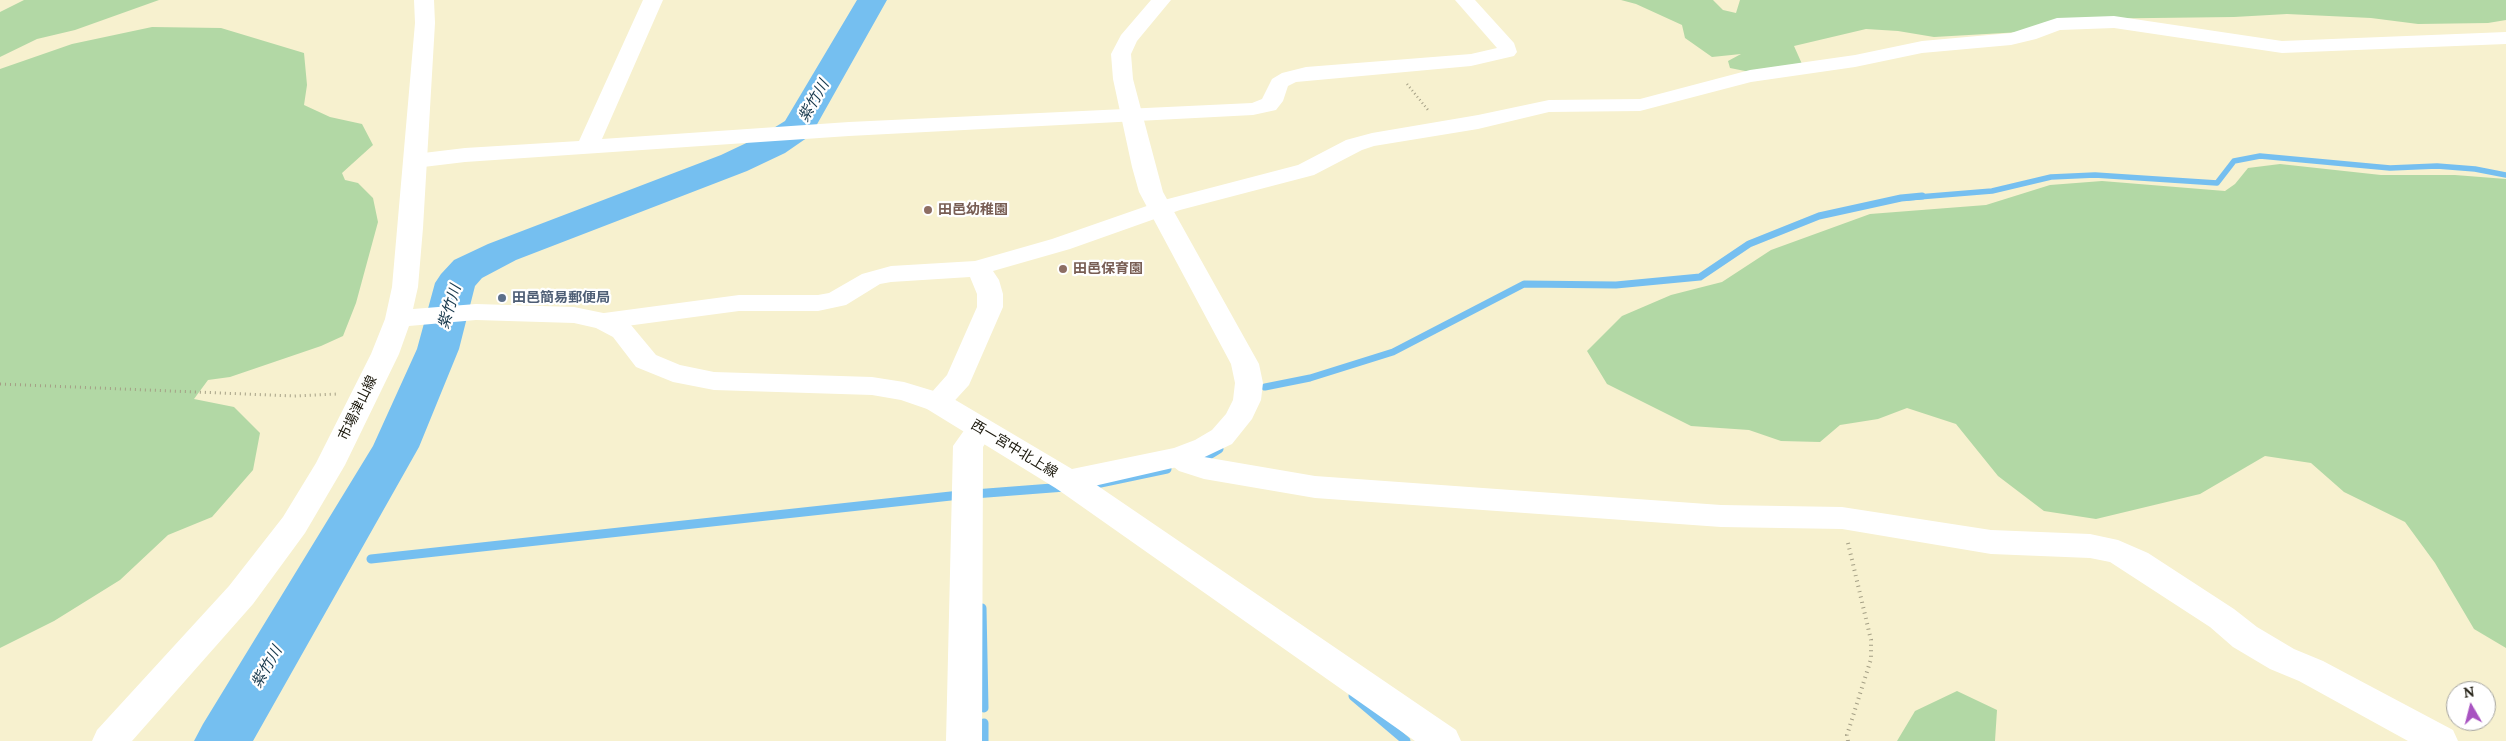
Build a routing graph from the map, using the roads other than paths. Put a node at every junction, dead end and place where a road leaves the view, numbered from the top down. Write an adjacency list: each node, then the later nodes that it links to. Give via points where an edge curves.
1 (424, 0): 8 (street, 市場津山線)
2 (653, 0): 7 (street)
3 (1161, 0): 6 (street, 西一宮中北上線, via 1128,39 1121,54)
4 (1465, 0): 6 (street, via 1507,47 1507,52 1471,60 1306,73 1279,83 1272,101 1253,109)
5 (2506, 38): 9 (street, via 2282,47 2146,26 2057,24 2012,39 1913,48 1855,61 1750,76 1640,105 1549,106 1363,143 1306,170)
6 (1131, 114): 7 (street); 9 (street, 西一宮中北上線, via 1148,185)
7 (588, 146): 8 (street)
8 (415, 161): 11 (street, 市場津山線, via 405,287)
9 (1161, 209): 10 (street, via 1070,241); 15 (street, 西一宮中北上線, via 1245,364 1249,383 1247,400 1238,419 1222,437)
10 (978, 268): 12 (street, via 891,274 871,279 837,299 818,302 739,303); 13 (street, via 988,287 990,307 959,380)
11 (398, 319): 12 (street, 西一宮中北上線, via 476,312 574,315); 17 (street, 市場津山線, via 330,464 294,525 241,594)
12 (604, 321): 13 (street, 西一宮中北上線, via 622,331 646,361 672,373 714,381 872,386 904,391)
13 (937, 402): 14 (street, 西一宮中北上線)
14 (980, 429): 16 (street, 西一宮中北上線); 18 (street, via 968,446)
15 (1180, 457): 16 (street, 西一宮中北上線); 20 (street, via 1189,464 1204,468 1315,487 1721,516 1842,518 1991,542 2090,546 2118,552 2282,660 2311,672)
16 (1068, 481): 19 (street)
17 (110, 741)
18 (964, 741)
19 (1443, 741)
20 (2440, 741)

